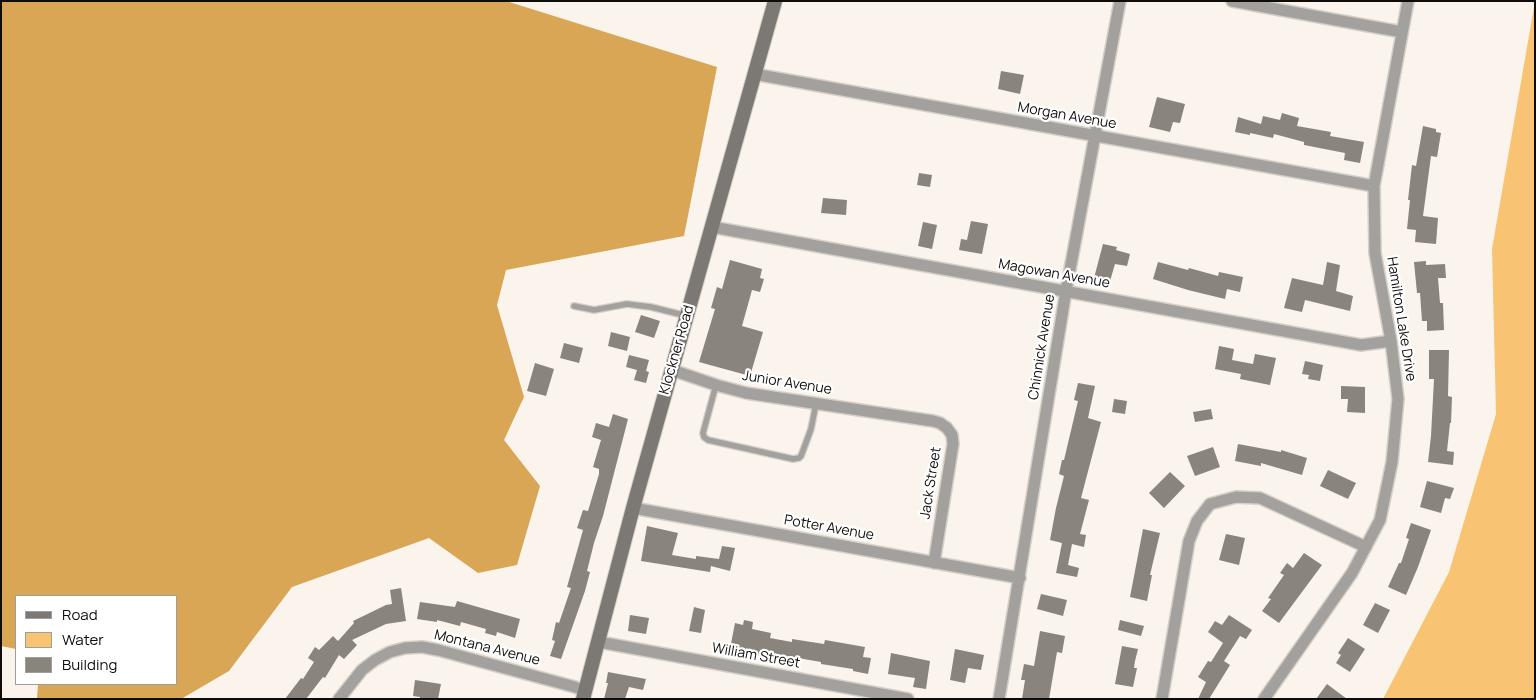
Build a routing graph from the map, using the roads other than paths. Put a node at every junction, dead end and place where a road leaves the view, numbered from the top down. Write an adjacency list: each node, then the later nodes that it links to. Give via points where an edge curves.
1 (775, 1): 6 (main road, Klockner Road)
2 (1120, 1): 7 (street, Chinnick Avenue)
3 (1232, 1): 5 (street)
4 (1408, 1): 5 (street, Hamilton Lake Drive)
5 (1402, 32): 8 (street, Hamilton Lake Drive)
6 (754, 74): 7 (street, Morgan Avenue); 9 (main road, Klockner Road)
7 (1094, 136): 8 (street, Morgan Avenue); 10 (street, Chinnick Avenue)
8 (1374, 186): 13 (street, Hamilton Lake Drive, via 1375,253)
9 (712, 227): 10 (street, Magowan Avenue); 12 (main road, Klockner Road)
10 (1066, 291): 13 (street, Magowan Avenue, via 1361,345); 21 (street, Chinnick Avenue)
11 (574, 306): 12 (lane, via 594,310 627,304)
12 (687, 316): 14 (main road, Klockner Road)
13 (1391, 341): 19 (street, Hamilton Lake Drive, via 1398,398 1392,462 1380,520)
14 (672, 370): 15 (street, Junior Avenue); 18 (main road, Klockner Road)
15 (716, 385): 16 (street, Junior Avenue); 16 (lane, via 704,438 794,459 801,456)
16 (816, 404): 17 (street, Junior Avenue)
17 (900, 416): 20 (street, Jack Street, via 940,423 952,435)
18 (633, 508): 20 (street, Potter Avenue); 22 (main road, Klockner Road)
19 (1366, 547): 27 (street, via 1260,498 1236,497 1210,504 1197,521 1189,541); 28 (street, Hamilton Lake Drive, via 1352,573)
20 (934, 562): 21 (street, Potter Avenue)
21 (1020, 578): 26 (street, Chinnick Avenue)
22 (599, 642): 23 (main road, Klockner Road); 25 (street, William Street)
23 (584, 695): 24 (street, Montana Avenue, via 575,687 422,647 390,652 375,660 362,670)
24 (339, 699)
25 (908, 699)
26 (999, 699)
27 (1162, 699)
28 (1264, 699)

